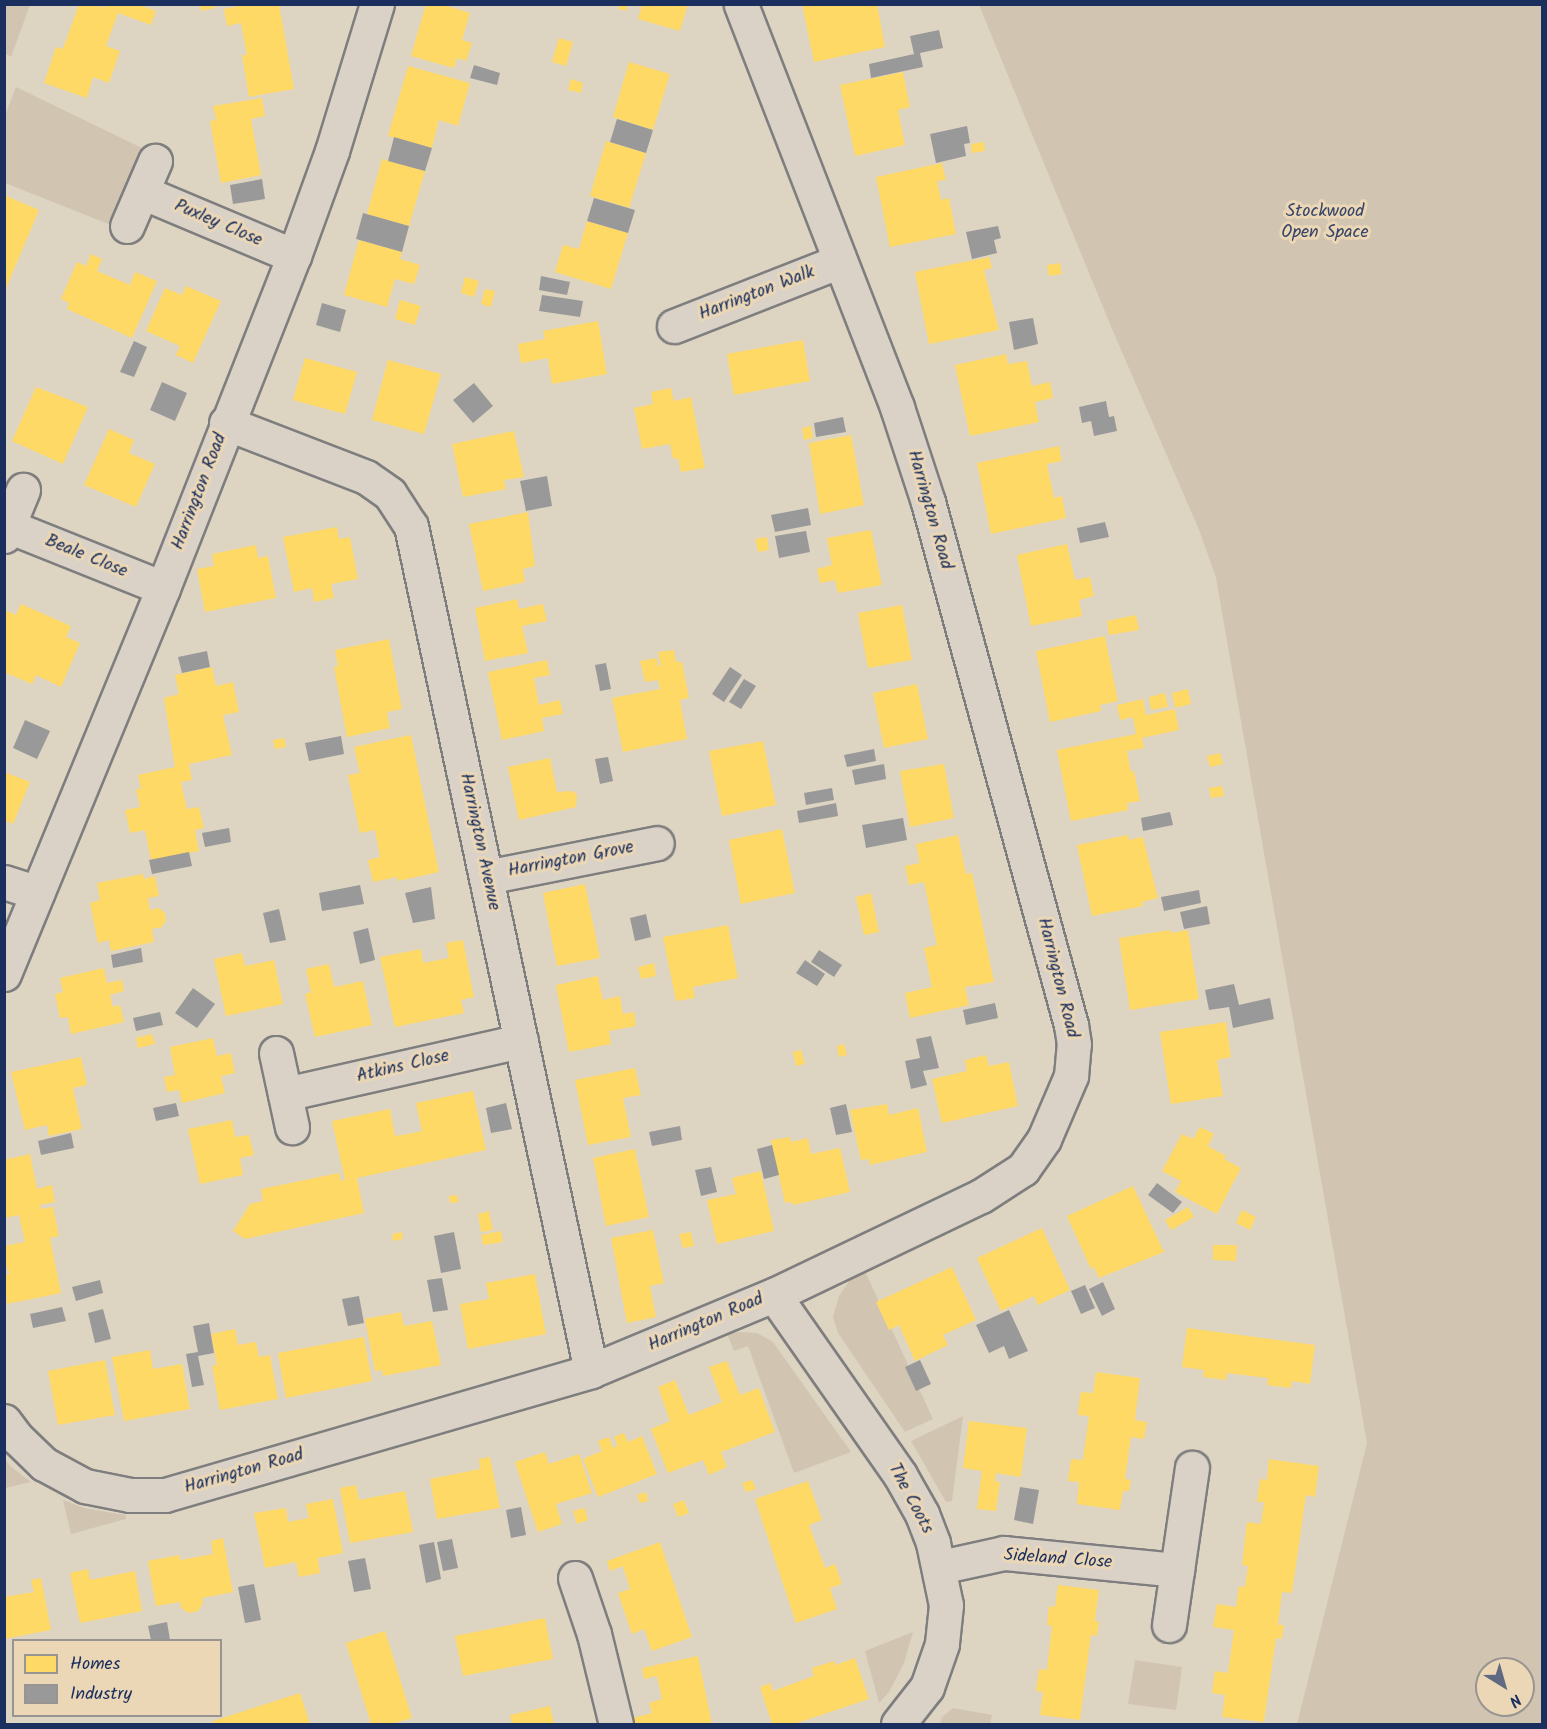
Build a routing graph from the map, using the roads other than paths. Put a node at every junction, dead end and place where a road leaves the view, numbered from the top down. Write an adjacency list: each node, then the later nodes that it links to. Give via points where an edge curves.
1 (377, 4): 6 (street, Harrington Road, via 332,152)
2 (741, 4): 7 (street, Harrington Road)
3 (155, 161): 4 (street)
4 (142, 192): 5 (street); 6 (street, Puxley Close)
5 (127, 226)
6 (294, 256): 9 (street, Harrington Road)
7 (840, 261): 8 (street, Harrington Walk); 22 (street, Harrington Road, via 897,407 928,502 1071,1025 1074,1058 1066,1093 1044,1139 1011,1179)
8 (675, 326)
9 (226, 423): 12 (street, Harrington Road); 14 (street, Harrington Avenue, via 366,477 390,494 406,514 416,544)
10 (23, 490): 11 (street, Beale Close)
11 (6, 531): 12 (street, Beale Close)
12 (163, 588): 16 (street, Harrington Road)
13 (657, 843): 14 (street, Harrington Grove)
14 (486, 877): 18 (street, Harrington Avenue)
15 (4, 882): 16 (street)
16 (37, 893): 17 (street, Harrington Road)
17 (4, 974)
18 (521, 1041): 20 (street, Atkins Close); 23 (street, Harrington Avenue)
19 (276, 1053): 20 (street)
20 (285, 1094): 21 (street)
21 (292, 1127)
22 (774, 1294): 23 (street, Harrington Road); 26 (street, The Coots, via 900,1475 925,1521)
23 (591, 1371): 24 (street, Harrington Road, via 165,1495 130,1495 85,1486 44,1464)
24 (4, 1420)
25 (1192, 1468): 27 (street)
26 (940, 1567): 27 (street, Sideland Close, via 1004,1553); 31 (street, The Coots, via 946,1605 936,1666 927,1687)
27 (1177, 1570): 29 (street)
28 (575, 1578): 30 (street, via 594,1634)
29 (1169, 1624)
30 (616, 1725)
31 (898, 1725)

